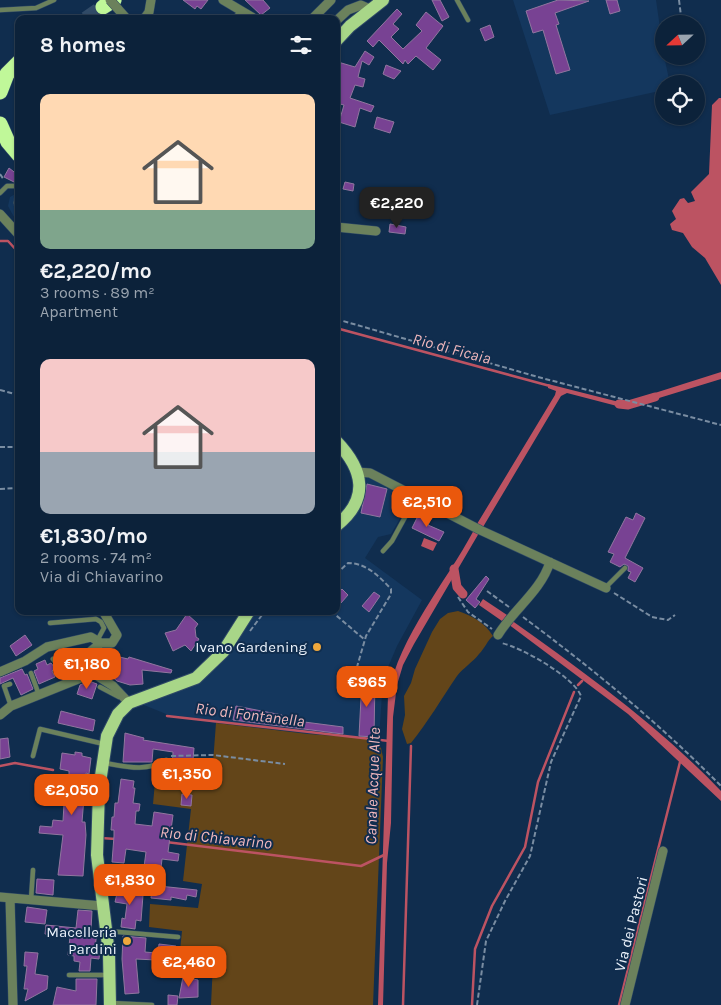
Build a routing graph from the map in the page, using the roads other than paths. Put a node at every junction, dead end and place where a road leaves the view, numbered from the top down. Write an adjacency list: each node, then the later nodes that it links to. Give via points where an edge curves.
1 (54, 0): 9 (lane, via 36,8)
2 (150, 0): 12 (street)
3 (223, 0): 10 (street)
4 (331, 0): 15 (street)
5 (383, 0): 8 (main road)
6 (457, 0): 17 (lane)
7 (111, 4): 11 (street)
8 (370, 9): 16 (street, via 361,5); 18 (main road)
9 (0, 10)
10 (241, 10): 13 (lane); 14 (street)
11 (123, 15)
12 (146, 15)
13 (237, 15)
14 (248, 15)
15 (316, 15)
16 (340, 17)
17 (468, 20)
18 (340, 37)
19 (15, 66): 20 (highway, via 7,74)
20 (0, 92)
21 (0, 124): 22 (highway)
22 (15, 150)
23 (15, 186): 24 (lane, via 7,186)
24 (0, 192)
25 (0, 214): 27 (street)
26 (340, 227): 28 (street)
27 (15, 231)
28 (376, 231)
29 (340, 446): 30 (main road)
30 (357, 472): 31 (street, via 370,473); 32 (main road, via 358,500 354,509)
31 (416, 497): 33 (lane, via 392,542); 34 (street)
32 (340, 522)
33 (383, 551)
34 (550, 562): 36 (street); 40 (street, via 542,578)
35 (625, 568): 36 (lane)
36 (606, 588)
37 (106, 615): 41 (street, via 118,635 112,643)
38 (246, 615): 50 (main road, via 223,652 196,678)
39 (50, 623): 41 (lane, via 96,619 104,628)
40 (498, 635)
41 (99, 641): 43 (street, via 91,636 47,648); 45 (street, via 91,651 90,663)
42 (53, 659): 46 (lane, via 62,670)
43 (0, 672)
44 (31, 673): 49 (lane)
45 (94, 673): 46 (street); 50 (street)
46 (66, 683): 49 (street)
47 (10, 684): 51 (lane, via 4,686)
48 (100, 687): 50 (lane)
49 (39, 694): 51 (street)
50 (128, 702): 53 (main road, via 118,714)
51 (12, 706): 52 (street)
52 (0, 715)
53 (105, 744): 54 (lane, via 40,729); 56 (main road)
54 (34, 756)
55 (166, 760): 56 (lane, via 155,767 144,768)
56 (102, 763): 61 (main road, via 97,855)
57 (663, 851): 69 (street, Via dei Pastori)
58 (33, 870): 60 (lane)
59 (3, 899): 60 (street); 67 (street)
60 (31, 900): 61 (street)
61 (102, 906): 62 (main road)
62 (106, 931): 63 (lane); 65 (main road)
63 (178, 937)
64 (69, 975): 65 (lane)
65 (110, 976): 66 (main road)
66 (110, 1004): 68 (lane)
67 (13, 1005)
68 (152, 1005)
69 (625, 1005)

